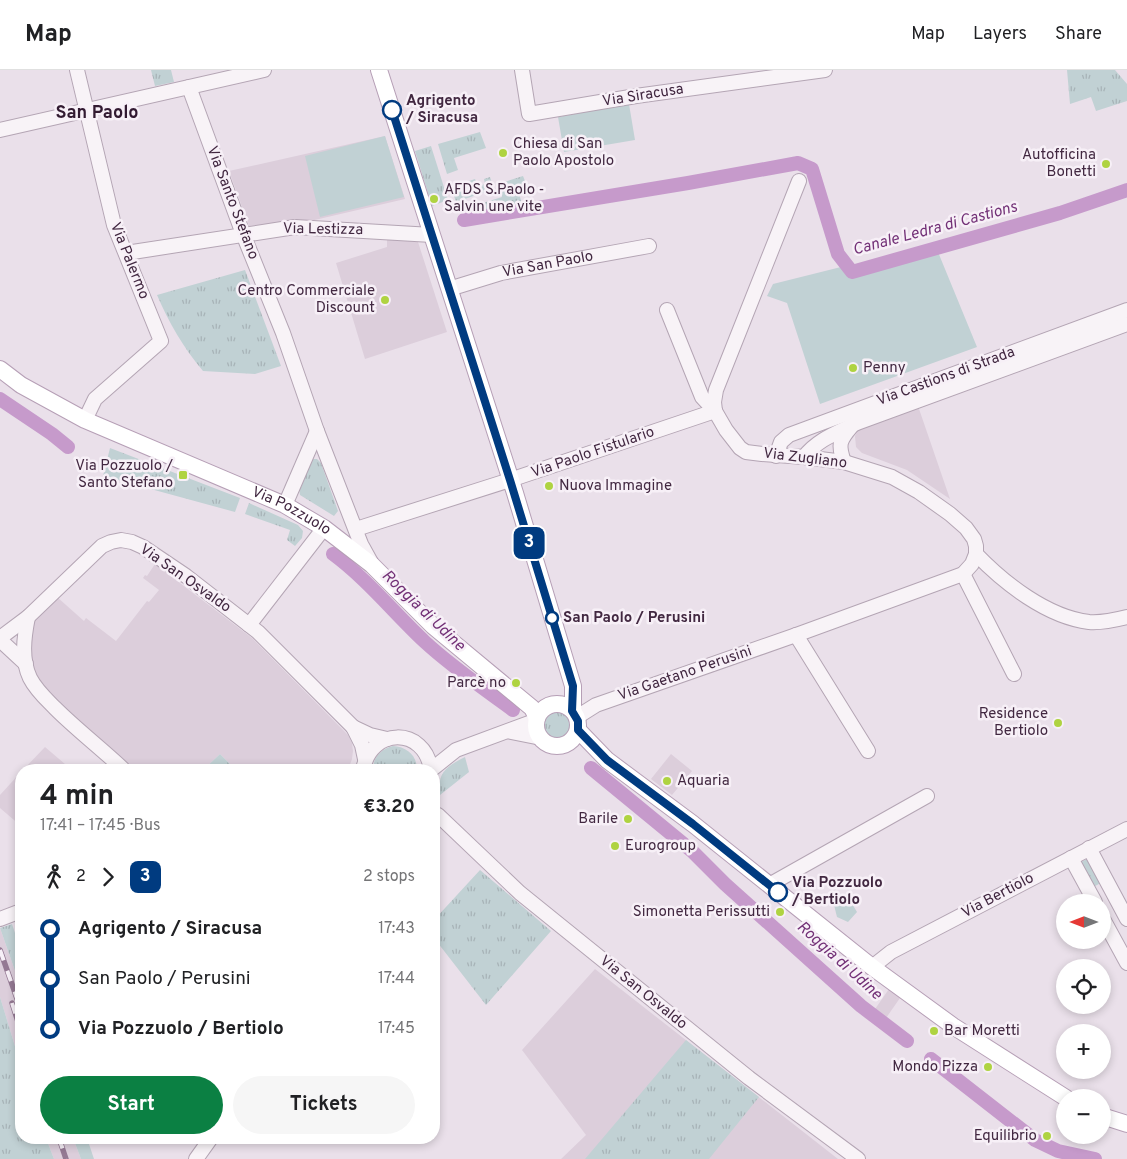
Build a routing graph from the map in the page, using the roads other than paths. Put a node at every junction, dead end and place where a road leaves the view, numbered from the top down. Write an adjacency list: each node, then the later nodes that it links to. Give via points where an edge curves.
1 (77, 70): 8 (street, Via Palermo)
2 (264, 70): 7 (street)
3 (379, 70): 12 (main road)
4 (522, 70): 6 (street, Via Siracusa, via 530,114)
5 (826, 70): 6 (street, Via Siracusa)
6 (755, 75)
7 (189, 87): 8 (street); 11 (street, Via Santo Stefano)
8 (86, 111): 9 (street); 14 (street, Via Palermo, via 108,206)
9 (0, 130)
10 (799, 181): 20 (street, via 716,390)
11 (243, 234): 12 (street, Via Lestizza, via 295,227); 14 (street, Via Lestizza); 23 (street, Via Santo Stefano)
12 (432, 235): 15 (main road)
13 (649, 246): 15 (street, Via San Paolo, via 500,273)
14 (126, 253): 21 (street, Via Palermo, via 161,341 95,399)
15 (449, 289): 27 (main road)
16 (667, 310): 20 (street, via 702,397)
17 (1127, 310): 24 (street, Via Castions di Strada, via 789,435 781,442)
18 (1127, 324): 22 (street, Via Castions di Strada)
19 (0, 369): 21 (main road, Via Pozzuolo, via 21,385)
20 (715, 411): 24 (street, Via Zugliano, via 740,448 746,452); 27 (street, Via Paolo Fistulario)
21 (85, 420): 28 (main road, Via Pozzuolo)
22 (852, 426): 25 (street, Via Castions di Strada, via 824,438); 26 (street, via 840,442)
23 (317, 430): 28 (street); 30 (street, Via Santo Stefano)
24 (776, 456): 25 (street, Via Zugliano)
25 (804, 457): 26 (street, Via Zugliano)
26 (844, 462): 31 (street, Via Zugliano, via 892,477 919,492 966,528 974,539)
27 (510, 480): 30 (street, Via Paolo Fistulario); 42 (main road, via 573,686)
28 (285, 505): 29 (main road, Via Pozzuolo)
29 (324, 528): 32 (main road, Via Pozzuolo); 36 (street)
30 (356, 529): 32 (street, Via Santo Stefano)
31 (976, 554): 33 (street); 35 (street, Via Zugliano, via 1012,586 1055,612 1090,622)
32 (372, 565): 41 (main road, Via Pozzuolo, via 433,626 532,708)
33 (963, 574): 37 (street, Via Gaetano Perusini); 40 (street)
34 (28, 617): 36 (street, Via San Osvaldo, via 102,546 120,540 132,542 150,552); 38 (street, Via San Osvaldo); 39 (street, Via San Osvaldo, via 24,641)
35 (1127, 617)
36 (249, 625): 43 (street, Via San Osvaldo)
37 (796, 635): 42 (street, Via Gaetano Perusini, via 596,705); 50 (street)
38 (0, 639): 39 (street, Via San Osvaldo)
39 (26, 664): 52 (street, Via San Osvaldo, via 40,694)
40 (1014, 674)
41 (537, 719): 42 (main road, via 542,710 560,704); 44 (street); 45 (main road)
42 (576, 719): 47 (main road, via 572,739); 51 (main road)
43 (353, 727): 46 (street, Via San Osvaldo); 53 (street, Via San Osvaldo, via 362,745)
44 (508, 731): 45 (street); 49 (street)
45 (541, 738): 47 (main road, via 549,744)
46 (387, 739): 48 (street, Via San Osvaldo, via 405,738); 54 (street, via 373,746)
47 (563, 745): 51 (main road)
48 (421, 748): 49 (street); 55 (street)
49 (456, 750): 56 (street)
50 (868, 751)
51 (607, 760): 62 (main road)
52 (117, 764)
53 (363, 764)
54 (364, 764)
55 (430, 764)
56 (438, 764)
57 (927, 796): 62 (street)
58 (440, 816): 75 (street, Via San Osvaldo, via 520,893 749,1078)
59 (1127, 829): 60 (street, Via Bertiolo)
60 (1089, 848): 61 (street, Via Bertiolo); 66 (street)
61 (1071, 858): 63 (street); 69 (street, Via Bertiolo, via 891,952)
62 (769, 885): 69 (main road)
63 (1091, 894)
64 (15, 913): 65 (street)
65 (0, 919)
66 (1127, 919)
67 (1111, 934): 68 (street)
68 (1127, 963)
69 (872, 967): 70 (main road, via 953,1026)
70 (1056, 1092)
71 (1111, 1119): 72 (main road)
72 (1127, 1124)
73 (207, 1144): 74 (street)
74 (196, 1159)
75 (858, 1159)

